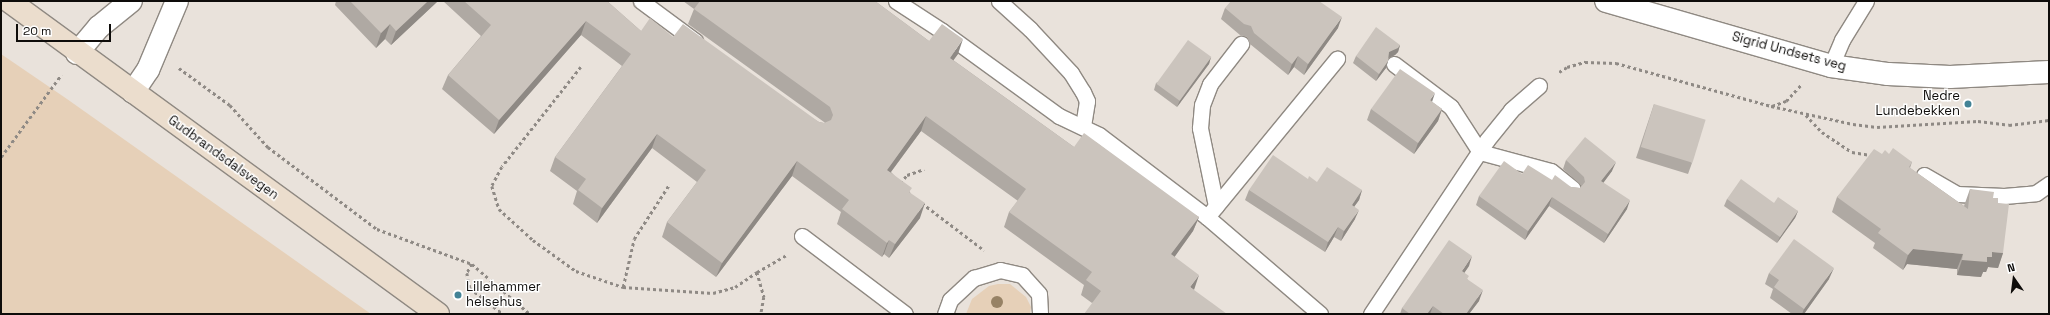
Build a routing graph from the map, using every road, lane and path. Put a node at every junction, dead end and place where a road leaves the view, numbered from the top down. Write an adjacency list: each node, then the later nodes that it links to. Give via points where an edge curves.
1 (9, 1): 12 (main road, Gudbrandsdalsvegen)
2 (130, 1): 12 (street, via 99,26)
3 (177, 1): 11 (street)
4 (641, 1): 10 (lane)
5 (896, 1): 22 (lane, via 942,31 1059,116)
6 (998, 1): 22 (lane, via 1030,28 1072,73 1087,101)
7 (1606, 1): 15 (street, Sigrid Undsets veg)
8 (1866, 1): 15 (lane, via 1842,40)
9 (1241, 44): 33 (lane, via 1210,84 1202,105 1200,128)
10 (704, 47)
11 (157, 51): 19 (street); 35 (path, via 230,105 268,147 377,229)
12 (77, 53): 19 (main road, Gudbrandsdalsvegen); 25 (path)
13 (1337, 59): 33 (lane)
14 (1394, 64): 23 (lane, via 1451,107)
15 (1831, 66): 17 (street, Sigrid Undsets veg, via 1888,74 1950,77)
16 (581, 67): 38 (path, via 502,167 492,186 499,209 533,240 576,271)
17 (2049, 72)
18 (1539, 86): 20 (path, via 1567,67 1585,62 1604,61); 23 (lane, via 1511,110)
19 (133, 92): 39 (main road, Gudbrandsdalsvegen)
20 (1805, 114): 21 (path, via 1877,127 1978,121 2009,126); 24 (path, via 1822,132 1852,152)
21 (2049, 120)
22 (1083, 127): 33 (lane, via 1099,135)
23 (1480, 152): 31 (lane, via 1551,171); 47 (lane)
24 (1872, 156)
25 (1, 157)
26 (924, 168): 30 (path, via 907,175)
27 (1924, 175): 28 (lane, via 1957,194 2004,196 2036,193)
28 (2049, 184)
29 (669, 185): 38 (path, via 634,239)
30 (898, 185)
31 (1573, 189)
32 (917, 200): 36 (path, via 987,252)
33 (1212, 212): 46 (lane)
34 (805, 239): 37 (path); 43 (lane)
35 (472, 264): 40 (path, via 467,273 470,288); 41 (path)
36 (1000, 270): 44 (lane, via 974,278 950,300); 45 (lane, via 1022,275 1039,294)
37 (757, 272): 38 (path, via 735,287 712,293); 42 (path, via 764,297)
38 (623, 287)
39 (438, 314)
40 (503, 314)
41 (530, 314)
42 (761, 314)
43 (905, 314)
44 (945, 314)
45 (1040, 314)
46 (1320, 314)
47 (1371, 314)

